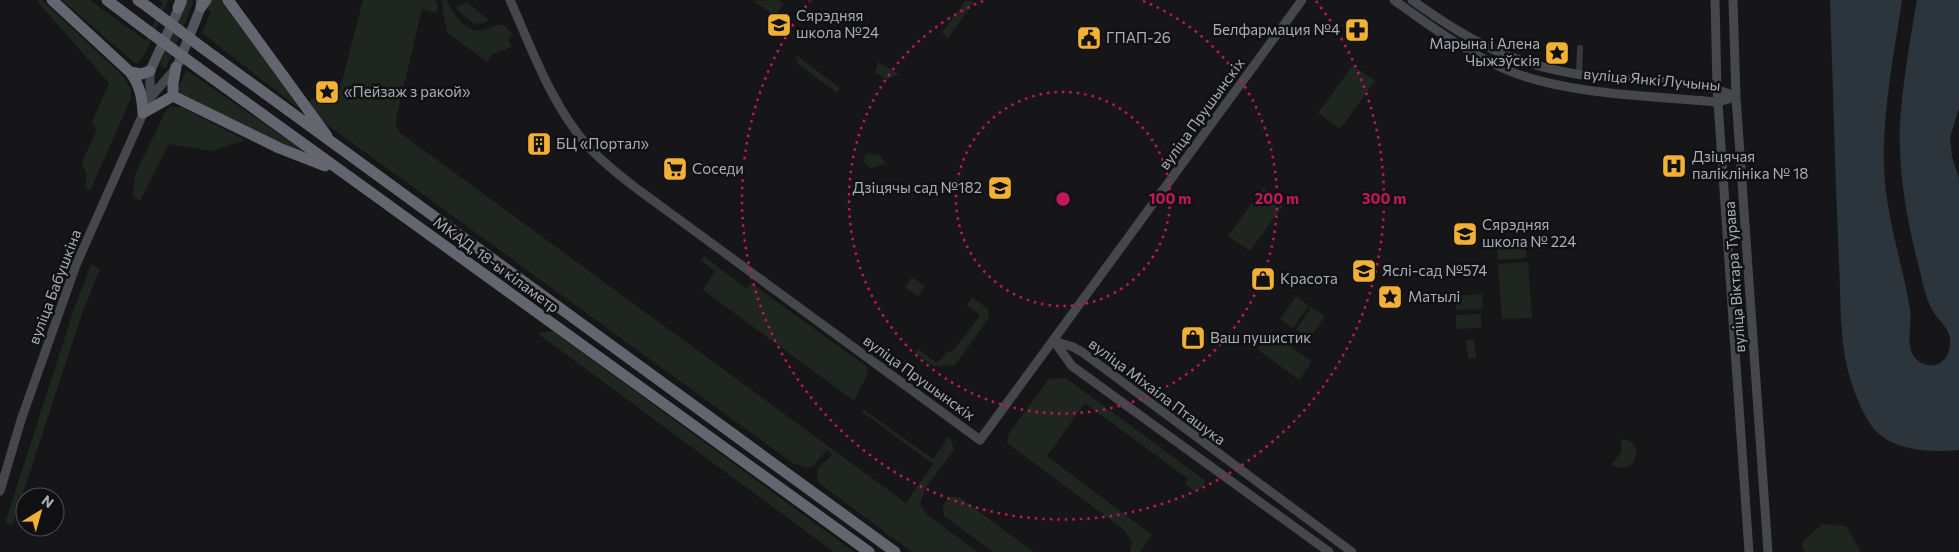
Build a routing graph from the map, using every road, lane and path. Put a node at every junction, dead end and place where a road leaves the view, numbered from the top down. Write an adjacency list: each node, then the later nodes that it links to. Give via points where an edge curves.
1 (52, 0): 16 (highway)
2 (107, 0): 26 (highway, МКАД, 18-ы кіламетр, bridge)
3 (138, 0): 25 (highway, МКАД, 18-ы кіламетр, bridge)
4 (228, 0): 25 (highway)
5 (510, 0): 27 (street, вуліца Прушынскіх, via 541,71 562,109 600,158 636,188 980,440)
6 (1302, 0): 27 (street, вуліца Прушынскіх)
7 (1394, 0): 18 (street, вуліца Янкі Лучыны, via 1435,30 1485,59 1532,78)
8 (1412, 0): 17 (street, вуліца Янкі Лучыны, via 1492,50 1539,67)
9 (1715, 0): 19 (street, вуліца Віктара Турава)
10 (1733, 0): 21 (street, вуліца Віктара Турава)
11 (203, 2): 14 (main road)
12 (181, 3): 15 (main road)
13 (1580, 48): 17 (street)
14 (176, 67): 20 (highway); 22 (street, вуліца Бабушкіна)
15 (150, 71): 16 (highway); 22 (street, вуліца Бабушкіна)
16 (130, 72): 24 (highway, via 142,96)
17 (1579, 74): 18 (street); 19 (street, вуліца Янкі Лучыны)
18 (1578, 88): 23 (street, вуліца Янкі Лучыны)
19 (1717, 88): 21 (street, вуліца Янкі Лучыны); 23 (street, вуліца Віктара Турава)
20 (173, 96): 24 (highway); 26 (highway, via 280,148 326,166)
21 (1736, 97): 23 (street, вуліца Янкі Лучыны); 34 (street, вуліца Віктара Турава)
22 (150, 98): 24 (street, вуліца Бабушкіна)
23 (1718, 102): 33 (street, вуліца Віктара Турава)
24 (143, 113): 28 (street, вуліца Бабушкіна, via 76,265 21,420)
25 (334, 145): 30 (highway, МКАД, 18-ы кіламетр)
26 (357, 184): 29 (highway, МКАД, 18-ы кіламетр)
27 (1054, 341): 31 (street, вуліца Міхаіла Пташука, via 1072,366); 32 (street, вуліца Міхаіла Пташука, via 1082,352)
28 (0, 491)
29 (869, 552)
30 (895, 552)
31 (1329, 552)
32 (1352, 552)
33 (1749, 552)
34 (1768, 552)

